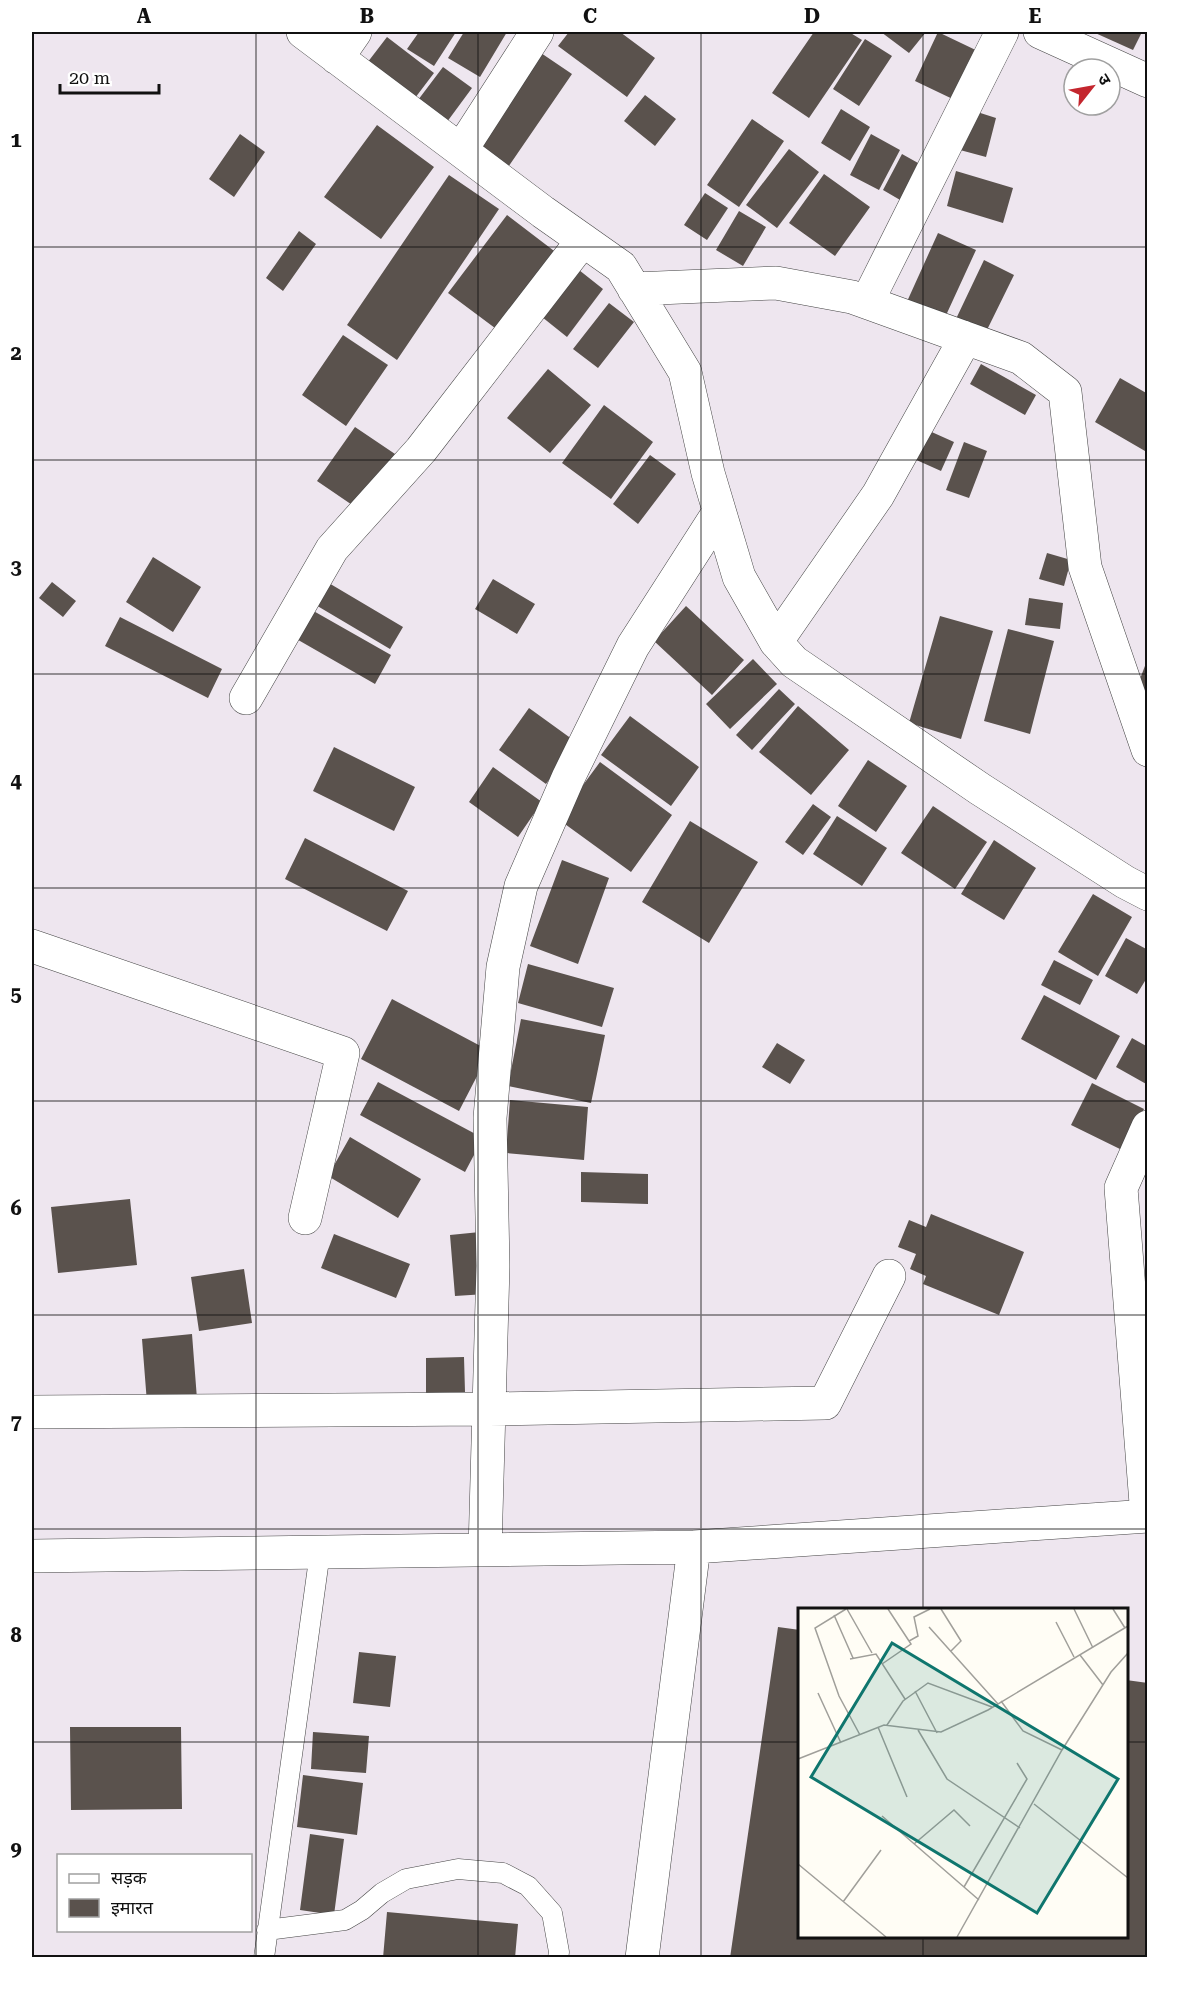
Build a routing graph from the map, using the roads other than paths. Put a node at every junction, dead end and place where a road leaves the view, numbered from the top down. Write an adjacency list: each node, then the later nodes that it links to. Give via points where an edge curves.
1 (303, 32): 6 (street)
2 (356, 32): 6 (street)
3 (537, 32): 8 (street)
4 (1002, 32): 11 (street)
5 (1040, 32): 7 (street)
6 (337, 58): 8 (street)
7 (1148, 81)
8 (461, 150): 9 (street)
9 (583, 240): 10 (street, via 621,267); 15 (street, via 421,450 332,549)
10 (634, 289): 11 (street, via 776,283); 13 (street, via 685,372)
11 (867, 302): 12 (street)
12 (963, 337): 14 (street, via 878,495); 16 (street, via 1021,357 1065,392 1085,567)
13 (719, 512): 14 (street, via 739,577); 22 (street, via 633,646 568,778 521,886 503,967 490,1118 493,1266)
14 (776, 642): 17 (street, via 794,663 970,783)
15 (246, 698)
16 (1148, 750)
17 (1148, 894)
18 (32, 946): 20 (street, via 343,1053)
19 (1148, 1127): 24 (street, via 1122,1188)
20 (305, 1218)
21 (889, 1276): 22 (street, via 825,1402)
22 (489, 1409): 23 (street); 26 (street)
23 (32, 1412)
24 (1147, 1516): 25 (street)
25 (694, 1547): 26 (street); 32 (street)
26 (485, 1550): 27 (street)
27 (320, 1552): 28 (street); 29 (lane)
28 (32, 1556)
29 (267, 1930): 30 (lane); 31 (lane, via 345,1920 406,1879 458,1869 503,1873 528,1887 552,1913)
30 (264, 1958)
31 (558, 1958)
32 (642, 1958)

